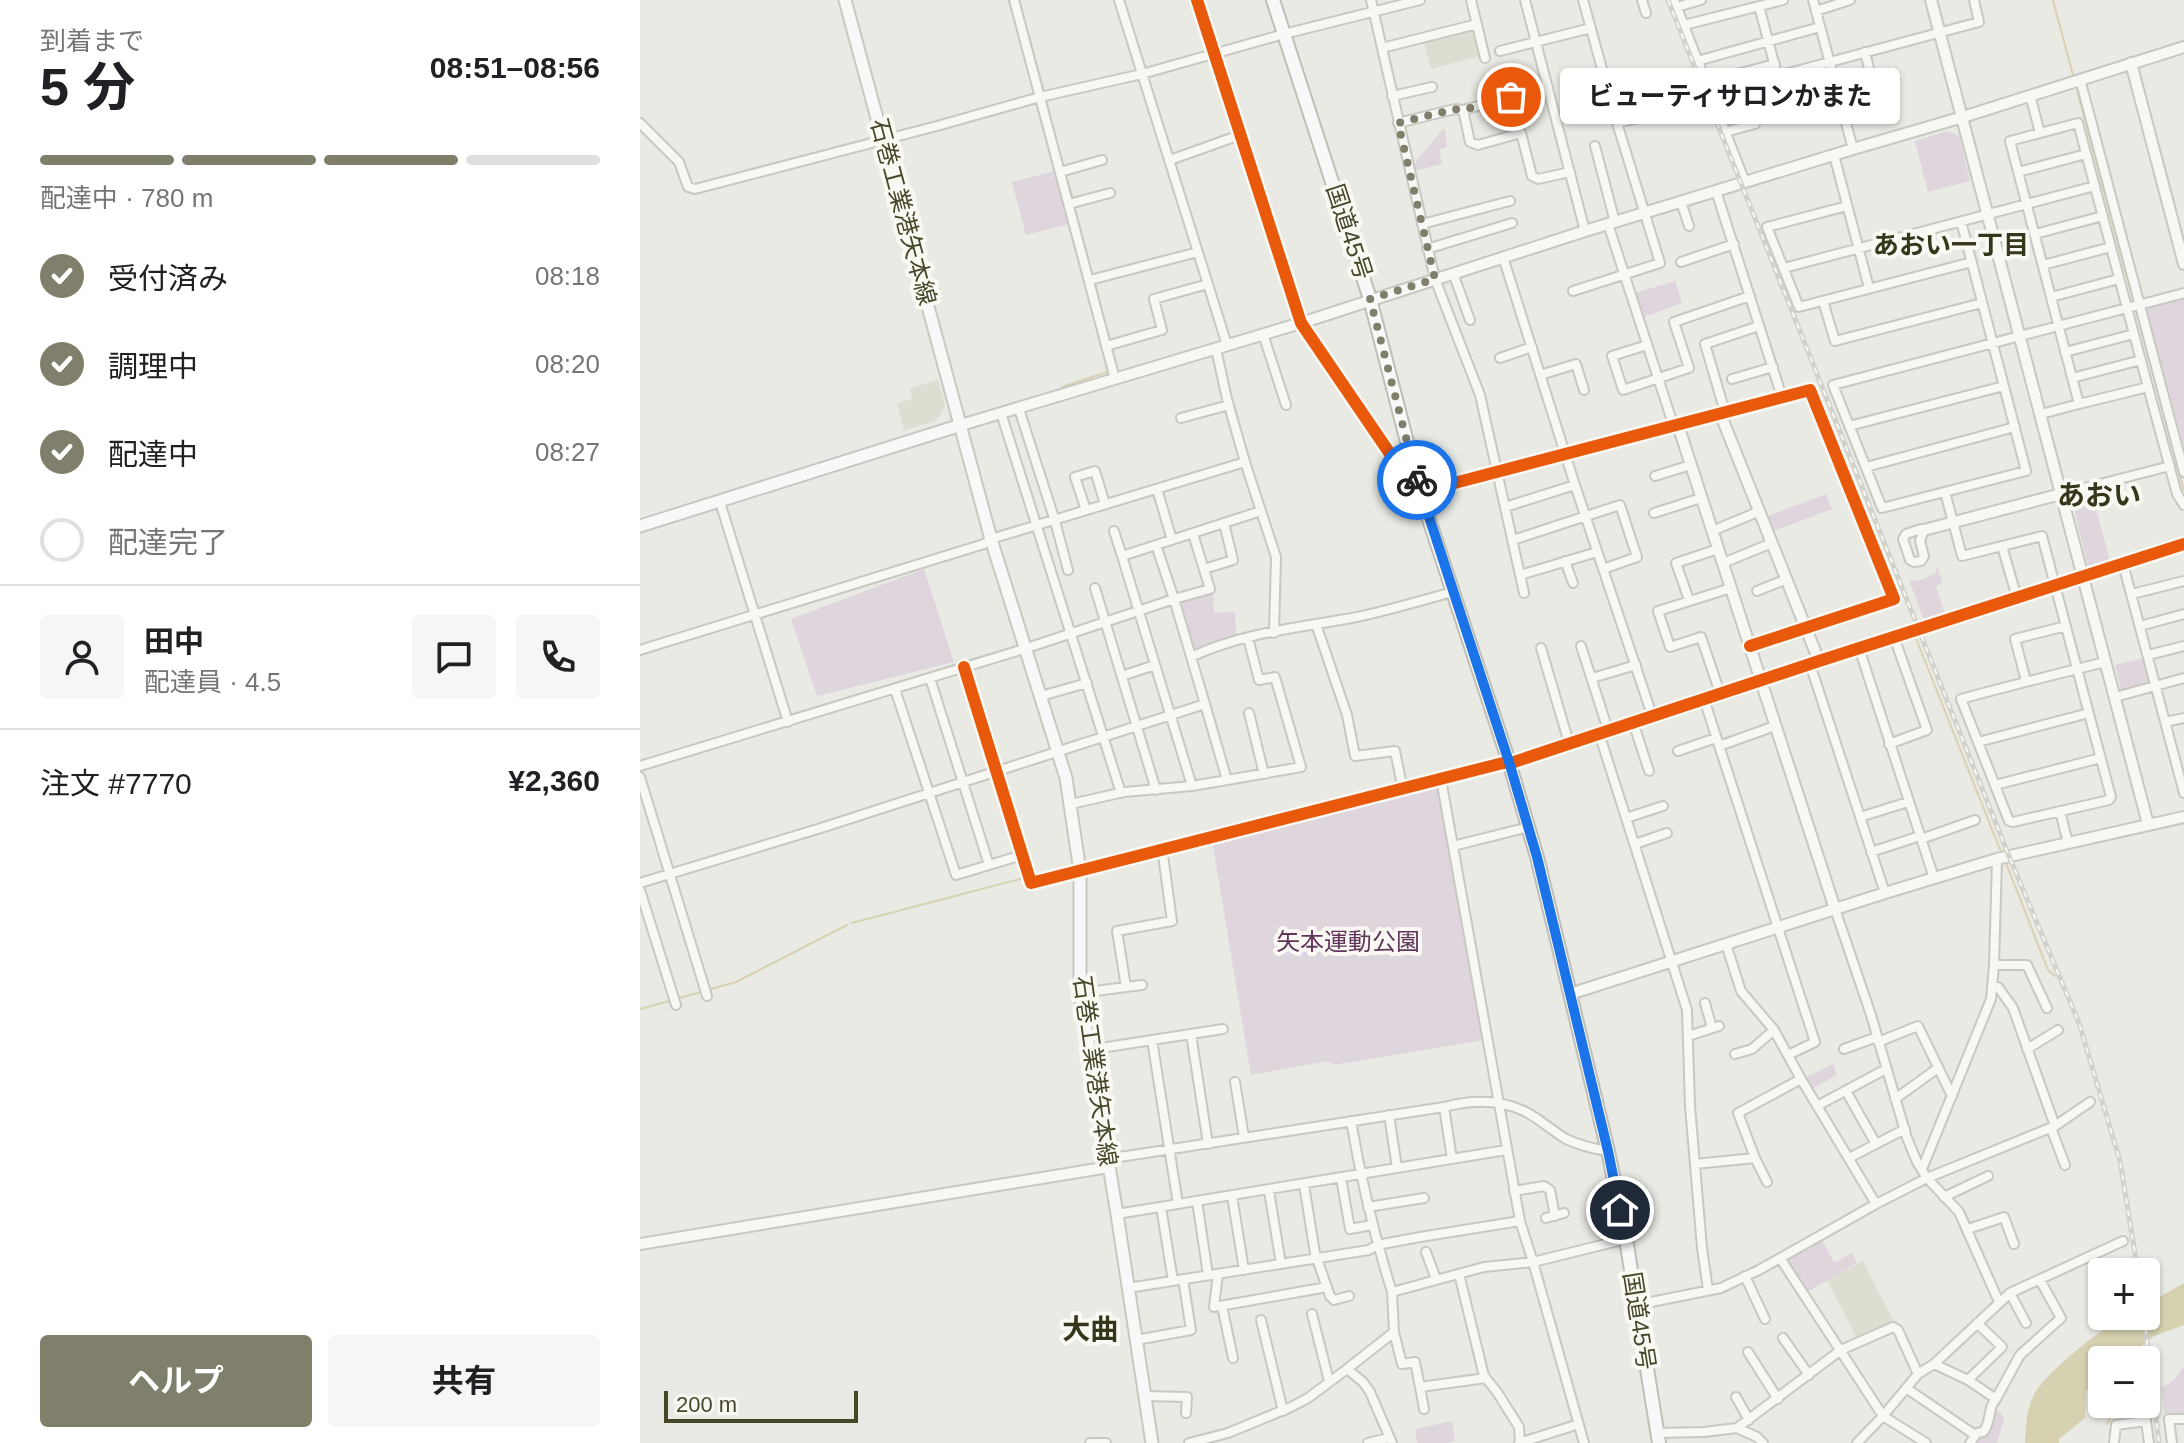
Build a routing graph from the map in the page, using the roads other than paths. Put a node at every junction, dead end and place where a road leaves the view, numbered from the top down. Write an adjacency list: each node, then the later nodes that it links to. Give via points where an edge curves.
1 (845, 0): 65 (main road, 石巻工業港矢本線)
2 (1014, 0): 50 (street)
3 (1119, 0): 42 (street)
4 (1197, 0): 35 (street)
5 (1273, 0): 28 (highway, 国道45号)
6 (1371, 0): 21 (street)
7 (1420, 0): 21 (street)
8 (1471, 0): 23 (street)
9 (1525, 0): 29 (street)
10 (1583, 0): 26 (street)
11 (1642, 0): 22 (street)
12 (1701, 0): 18 (street)
13 (1783, 0): 19 (street)
14 (1813, 0): 20 (street)
15 (1850, 0): 20 (street)
16 (1931, 0): 27 (street)
17 (1974, 0): 27 (street, via 1979,22)
18 (1676, 3): 24 (street)
19 (1759, 6): 24 (street); 30 (street)
20 (1816, 11): 25 (street)
21 (1374, 12): 28 (street); 32 (street)
22 (1646, 13)
23 (1477, 24): 32 (street); 36 (street)
24 (1684, 25): 37 (street)
25 (1820, 27): 30 (street); 38 (street)
26 (1591, 28): 29 (street); 60 (street)
27 (1940, 32): 34 (street); 57 (street)
28 (1284, 34): 35 (street); 116 (highway, 国道45号)
29 (1537, 42): 33 (street); 47 (street)
30 (1769, 42): 37 (street); 40 (street)
31 (2184, 47): 39 (street)
32 (1382, 48): 51 (street)
33 (1500, 51)
34 (1865, 52): 38 (street); 53 (street, via 1874,89)
35 (1214, 54): 42 (street); 64 (street)
36 (1485, 58)
37 (1697, 61): 45 (street)
38 (1830, 62): 43 (street); 53 (street)
39 (2131, 63): 44 (street); 102 (street)
40 (1775, 64): 43 (street); 45 (street)
41 (1504, 73): 52 (street)
42 (1142, 74): 50 (street); 71 (street)
43 (1778, 76): 53 (street, via 1787,112)
44 (2080, 79): 49 (street); 119 (street)
45 (1706, 82): 55 (street)
46 (1432, 87): 51 (street)
47 (1548, 87): 52 (street); 73 (street)
48 (1748, 93): 55 (street)
49 (2030, 95): 57 (street); 63 (street)
50 (1043, 96): 65 (street); 72 (street)
51 (1392, 96): 59 (street)
52 (1511, 97): 56 (street)
53 (1839, 98): 67 (street)
54 (1701, 103): 60 (street)
55 (1714, 103): 62 (street)
56 (1463, 110): 59 (street); 73 (street, via 1470,142 1478,145 1521,133 1532,176)
57 (1963, 117): 67 (street); 84 (street)
58 (640, 123): 65 (street, via 679,162 688,187 695,189)
59 (1398, 123): 90 (street)
60 (1617, 123): 85 (street)
61 (1755, 124): 62 (street)
62 (1725, 132): 75 (street)
63 (2040, 133): 68 (street, via 2078,123); 74 (street, via 2010,141)
64 (1240, 135): 71 (street); 122 (street)
65 (883, 140): 155 (main road, 石巻工業港矢本線)
66 (1595, 146): 89 (street)
67 (1853, 149): 69 (street)
68 (2086, 154): 74 (street); 76 (street)
69 (1834, 155): 75 (street); 83 (street)
70 (1102, 160): 72 (street)
71 (1170, 160): 98 (street)
72 (1063, 171): 82 (street)
73 (1570, 172): 92 (street)
74 (2018, 172): 81 (street)
75 (1745, 182): 77 (street)
76 (2095, 186): 81 (street); 86 (street)
77 (1716, 191): 80 (street); 94 (street)
78 (1110, 193): 82 (street)
79 (1510, 201): 90 (street)
80 (1681, 202): 85 (street); 91 (street)
81 (2027, 203): 84 (street); 93 (street)
82 (1072, 204): 109 (street)
83 (1847, 206): 96 (street); 104 (street, via 1767,227)
84 (1988, 213): 87 (street); 127 (street)
85 (1644, 214): 89 (street); 106 (street, via 1660,263)
86 (2103, 216): 93 (street); 95 (street)
87 (1961, 221): 96 (street); 101 (street)
88 (1512, 223): 97 (street)
89 (1612, 223): 92 (street); 106 (street)
90 (1422, 224): 97 (street)
91 (1689, 226)
92 (1585, 231): 99 (street)
93 (2035, 234): 103 (street)
94 (1734, 244): 100 (street); 114 (street)
95 (2111, 247): 103 (street); 108 (street)
96 (1859, 248): 104 (street); 111 (street)
97 (1427, 249): 107 (street)
98 (1198, 252): 109 (street); 110 (street)
99 (1503, 257): 105 (street); 132 (street)
100 (1681, 262)
101 (1972, 262): 111 (street); 118 (street)
102 (2184, 264)
103 (2043, 265): 115 (street)
104 (1784, 268): 117 (street, via 1799,307)
105 (1453, 273): 107 (street); 121 (street)
106 (1625, 275): 112 (street); 130 (street)
107 (1435, 279): 116 (street); 164 (street, via 1480,395)
108 (2119, 279): 115 (street); 120 (street)
109 (1092, 280): 129 (street)
110 (1208, 284): 129 (street, via 1154,299 1162,330); 131 (street)
111 (1869, 288): 117 (street)
112 (1573, 291)
113 (2184, 293): 119 (street)
114 (1750, 296): 123 (street); 139 (street, via 1674,322 1689,368)
115 (2051, 297): 124 (street)
116 (1370, 299): 122 (street); 169 (highway, 国道45号)
117 (1823, 301): 118 (street, via 1835,341)
118 (1982, 303): 128 (street)
119 (2140, 304): 120 (street); 165 (street)
120 (2127, 308): 124 (street); 126 (street)
121 (1470, 320)
122 (1301, 323): 125 (street); 169 (street)
123 (1759, 326): 136 (street); 152 (street, via 1705,344)
124 (2059, 326): 127 (street); 133 (street)
125 (1263, 334): 131 (street); 149 (street)
126 (2134, 334): 133 (street); 135 (street)
127 (2020, 336): 128 (street); 153 (street)
128 (1993, 344): 142 (street); 157 (street, via 1833,385)
129 (1109, 345): 137 (street)
130 (1647, 345): 139 (street); 139 (street, via 1612,356 1619,379 1623,390)
131 (1221, 347): 137 (street); 148 (street)
132 (1532, 347): 134 (street); 138 (street)
133 (2065, 352): 140 (street)
134 (1500, 358)
135 (2141, 360): 140 (street); 143 (street)
136 (1773, 367): 141 (street); 146 (street)
137 (1114, 373): 150 (street)
138 (1540, 375): 144 (street, via 1576,364); 159 (street)
139 (1658, 378): 156 (street)
140 (2072, 378): 147 (street)
141 (1732, 379)
142 (2004, 386): 157 (street); 158 (street)
143 (2148, 387): 147 (street); 162 (street)
144 (1584, 390)
145 (1810, 390): 146 (street); 229 (street, via 1894,599)
146 (1782, 397): 152 (street)
147 (2079, 404): 153 (street)
148 (1229, 405): 154 (street); 160 (street)
149 (1286, 405)
150 (1019, 409): 151 (street); 182 (street)
151 (1001, 413): 155 (street); 186 (street)
152 (1723, 413): 156 (street); 179 (street)
153 (2041, 414): 171 (street)
154 (1181, 418)
155 (961, 425): 173 (main road); 191 (main road, 石巻工業港矢本線)
156 (1678, 425): 159 (street); 161 (street)
157 (1849, 426): 163 (street)
158 (2015, 427): 163 (street); 170 (street, via 2026,471)
159 (1565, 454): 164 (street); 167 (street)
160 (1245, 462): 168 (street); 178 (street)
161 (1691, 465): 166 (street); 172 (street)
162 (2170, 466): 171 (street); 175 (street)
163 (1866, 467): 170 (street, via 1882,508)
164 (1498, 472): 169 (street); 176 (street)
165 (2184, 472)
166 (1655, 476)
167 (1575, 485): 176 (street); 181 (street)
168 (1157, 489): 174 (street); 192 (street)
169 (1420, 492): 216 (highway, 国道45号)
170 (1945, 492): 184 (street)
171 (2061, 494): 184 (street); 208 (street)
172 (1701, 498): 180 (street); 189 (street)
173 (720, 502): 185 (main road); 224 (street)
174 (1105, 504): 177 (street); 177 (street, via 1095,471 1075,477)
175 (2184, 505)
176 (1505, 507): 193 (street)
177 (1086, 510): 182 (street)
178 (1261, 511): 183 (street); 231 (street, via 1276,557)
179 (1760, 511): 189 (street); 194 (street)
180 (1654, 513)
181 (1586, 517): 193 (street); 199 (street); 205 (street, via 1620,505 1637,557)
182 (1055, 521): 186 (street); 206 (street)
183 (1224, 523): 190 (street); 204 (street, via 1233,560)
184 (1953, 523): 187 (street); 197 (street, via 1962,556)
185 (640, 526)
186 (1036, 526): 191 (street); 230 (street)
187 (1924, 530)
188 (1114, 531): 200 (street)
189 (1712, 531): 198 (street)
190 (1193, 534): 192 (street); 204 (street)
191 (991, 539): 224 (street); 239 (main road, 石巻工業港矢本線)
192 (1172, 540): 196 (street)
193 (1513, 540): 207 (street)
194 (1772, 543): 202 (street); 209 (street)
195 (2184, 544): 203 (street)
196 (1156, 545): 200 (street); 220 (street)
197 (2002, 546): 212 (street, via 2042,536); 219 (street)
198 (1718, 549): 202 (street); 221 (street, via 1676,563)
199 (1597, 552): 201 (street); 205 (street)
200 (1122, 556): 222 (street)
201 (1565, 561): 207 (street); 211 (street)
202 (1723, 563): 214 (street)
203 (2123, 564): 208 (street); 218 (street)
204 (1204, 569): 220 (street, via 1210,589)
205 (1603, 569): 246 (street)
206 (1068, 570)
207 (1520, 575): 217 (street)
208 (2083, 577): 212 (street); 244 (street)
209 (1787, 579): 215 (street); 229 (street)
210 (2184, 581): 218 (street)
211 (1573, 583)
212 (2055, 585): 219 (street); 227 (street)
213 (1095, 588): 225 (street)
214 (1731, 588): 221 (street); 235 (street)
215 (1757, 591)
216 (1453, 592): 226 (street); 283 (highway, 国道45号)
217 (1524, 593)
218 (2132, 594): 228 (street)
219 (2017, 598): 232 (street)
220 (1174, 599): 222 (street); 242 (street)
221 (1689, 600): 258 (street, via 1658,611 1670,647 1701,637)
222 (1138, 610): 225 (street); 245 (street)
223 (2184, 614): 228 (street)
224 (755, 615): 240 (street); 268 (street)
225 (1105, 621): 230 (street); 249 (street)
226 (1316, 624): 231 (street); 295 (street, via 1355,756 1395,751)
227 (2066, 626): 248 (street); 254 (street, via 2015,639)
228 (2140, 626): 241 (street)
229 (1806, 627): 235 (street); 243 (street)
230 (1070, 632): 239 (street); 255 (street)
231 (1274, 633): 233 (street)
232 (1894, 637): 238 (street); 278 (street, via 1927,730)
233 (1248, 638): 242 (street); 287 (street, via 1259,680 1275,677 1301,767)
234 (1581, 646): 251 (street)
235 (1750, 646): 253 (street)
236 (2184, 646): 241 (street)
237 (1541, 648): 277 (street)
238 (1859, 648): 243 (street); 278 (street)
239 (1024, 649): 247 (street); 259 (main road, 石巻工業港矢本線)
240 (640, 650)
241 (2148, 655): 256 (street)
242 (1191, 657): 262 (street)
243 (1815, 662): 253 (street); 303 (street)
244 (2105, 662): 248 (street); 260 (street)
245 (1155, 665): 249 (street); 266 (street)
246 (1636, 665): 251 (street); 265 (street)
247 (964, 667): 250 (street); 285 (street)
248 (2077, 669): 254 (street); 264 (street)
249 (1122, 676): 271 (street)
250 (930, 678): 257 (street); 291 (street)
251 (1592, 678): 273 (street)
252 (2184, 678): 256 (street)
253 (1760, 680): 258 (street); 272 (street)
254 (2026, 681): 276 (street, via 1961,699)
255 (1087, 683): 259 (street); 274 (street)
256 (2156, 686): 260 (street); 270 (street)
257 (895, 689): 268 (street); 296 (street)
258 (1720, 693): 261 (street)
259 (1041, 696): 280 (main road, 石巻工業港矢本線)
260 (2115, 697): 307 (street)
261 (1704, 699): 265 (street); 275 (street)
262 (1205, 704): 266 (street); 290 (street)
263 (1249, 713): 287 (street)
264 (2089, 713): 276 (street); 282 (street)
265 (1652, 715): 269 (street)
266 (1170, 716): 271 (street); 293 (street)
267 (2184, 718): 270 (street)
268 (788, 722): 284 (street)
269 (1633, 722): 273 (street); 286 (street)
270 (2165, 722): 281 (street)
271 (1137, 726): 274 (street); 294 (street)
272 (1775, 726): 275 (street); 325 (street)
273 (1604, 732): 277 (street); 305 (street)
274 (1103, 737): 280 (street); 297 (street)
275 (1718, 742): 279 (street); 326 (street)
276 (1978, 742): 292 (street)
277 (1569, 743): 283 (street)
278 (1889, 744): 299 (street)
279 (1678, 751)
280 (1060, 752): 285 (street); 300 (main road, 石巻工業港矢本線)
281 (2179, 756): 298 (street)
282 (2101, 758): 292 (street); 302 (street, via 2109,800)
283 (1509, 762): 289 (street); 308 (highway, 国道45号)
284 (640, 766)
285 (997, 771): 291 (street); 316 (street)
286 (1649, 771)
287 (1264, 774): 290 (street)
288 (640, 777): 320 (street)
289 (1441, 779): 295 (street); 313 (street)
290 (1227, 780): 293 (street)
291 (963, 782): 296 (street); 318 (street)
292 (1995, 785): 302 (street, via 2009,821)
293 (1192, 786): 294 (street)
294 (1156, 790): 297 (street)
295 (1403, 790): 314 (street)
296 (929, 793): 318 (street, via 956,875); 320 (street)
297 (1121, 793): 300 (street)
298 (2184, 793)
299 (1908, 802): 303 (street); 310 (street)
300 (1071, 804): 319 (main road, 石巻工業港矢本線)
301 (1663, 806): 305 (street)
302 (2060, 811): 311 (street)
303 (1860, 817): 315 (street)
304 (2184, 817): 307 (street)
305 (1626, 818): 312 (street)
306 (1975, 820): 310 (street)
307 (2148, 824): 311 (street)
308 (1529, 827): 313 (street); 334 (highway, 国道45号)
309 (1667, 833): 312 (street)
310 (1920, 838): 315 (street); 321 (street)
311 (2068, 843): 317 (street)
312 (1635, 844): 328 (street)
313 (1453, 846): 359 (street)
314 (1162, 848): 319 (street); 331 (street, via 1172,921 1117,931)
315 (1871, 852): 324 (street)
316 (1022, 855): 318 (street); 319 (street, via 1031,883)
317 (1997, 859): 321 (street); 329 (street)
318 (989, 865)
319 (1080, 871): 333 (main road, 石巻工業港矢本線)
320 (670, 873): 322 (street); 335 (street)
321 (1934, 878): 324 (street)
322 (640, 883)
323 (640, 890): 337 (street)
324 (1885, 893): 325 (street)
325 (1835, 909): 326 (street); 344 (street)
326 (1777, 928): 327 (street); 350 (street, via 1815,1042)
327 (1726, 944): 328 (street); 340 (street, via 1741,991)
328 (1672, 962): 334 (street); 343 (street, via 1687,1010)
329 (1994, 965): 332 (street); 338 (street, via 2027,965)
330 (1142, 985): 331 (street)
331 (1126, 987): 333 (street)
332 (1993, 987): 347 (street, via 2013,1008); 356 (street)
333 (1080, 993): 348 (main road, 石巻工業港矢本線)
334 (1570, 994): 371 (highway, 国道45号)
335 (707, 996)
336 (1705, 1003): 343 (street, via 1716,1027)
337 (676, 1005)
338 (2047, 1008)
339 (1223, 1029): 342 (street)
340 (1774, 1030): 349 (street, via 1752,1049); 350 (street)
341 (2058, 1030): 347 (street)
342 (1191, 1034): 345 (street); 367 (street)
343 (1688, 1036): 376 (street)
344 (1878, 1039): 346 (street); 351 (street, via 1918,1026); 352 (street)
345 (1152, 1040): 348 (street); 369 (street)
346 (1844, 1049)
347 (2027, 1049): 364 (street)
348 (1088, 1050): 375 (main road, 石巻工業港矢本線)
349 (1735, 1054)
350 (1788, 1055): 353 (street)
351 (1938, 1068): 356 (street); 357 (street)
352 (1886, 1069): 355 (street); 357 (street)
353 (1801, 1079): 360 (street); 372 (street, via 1738,1113)
354 (1235, 1082): 366 (street)
355 (1846, 1091): 360 (street); 368 (street)
356 (1952, 1096): 379 (street)
357 (1895, 1099): 365 (street)
358 (2090, 1102): 364 (street)
359 (1497, 1104): 361 (street, via 1479,1101); 370 (street); 371 (street, via 1524,1111 1567,1139)
360 (1817, 1106): 373 (street)
361 (1444, 1107): 362 (street); 374 (street)
362 (1389, 1115): 363 (street); 378 (street)
363 (1351, 1121): 366 (street); 380 (street)
364 (2053, 1127): 377 (street); 383 (street)
365 (1905, 1129): 368 (street); 379 (street)
366 (1244, 1137): 367 (street)
367 (1208, 1144): 369 (street)
368 (1876, 1144): 373 (street)
369 (1169, 1149): 375 (street); 392 (street)
370 (1506, 1150): 374 (street); 387 (street)
371 (1608, 1151): 401 (highway, 国道45号)
372 (1755, 1158): 376 (street); 384 (street)
373 (1849, 1158): 393 (street)
374 (1452, 1159): 378 (street)
375 (1108, 1163): 396 (main road, 石巻工業港矢本線); 403 (street)
376 (1695, 1164): 421 (street)
377 (2065, 1165)
378 (1397, 1168): 380 (street)
379 (1922, 1169): 383 (street)
380 (1360, 1174): 382 (street); 395 (street)
381 (1988, 1176): 389 (street)
382 (1341, 1178): 385 (street); 399 (street, via 1350,1229)
383 (1927, 1178): 389 (street); 393 (street)
384 (1767, 1182)
385 (1304, 1185): 386 (street); 407 (street)
386 (1269, 1191): 388 (street); 410 (street)
387 (1514, 1191): 397 (street, via 1544,1186 1550,1190); 398 (street)
388 (1232, 1196): 391 (street); 411 (street)
389 (1944, 1197): 400 (street)
390 (1424, 1198): 395 (street)
391 (1197, 1201): 392 (street); 412 (street)
392 (1178, 1204): 394 (street)
393 (1876, 1204): 408 (street)
394 (1161, 1207): 396 (street); 418 (street)
395 (1368, 1207): 399 (street)
396 (1117, 1214): 420 (main road, 石巻工業港矢本線)
397 (1555, 1216)
398 (1520, 1221): 405 (street); 409 (street)
399 (1372, 1225): 405 (street)
400 (1968, 1229): 404 (street, via 2004,1217); 425 (street)
401 (1626, 1239): 409 (street); 426 (highway, 国道45号)
402 (2123, 1241): 417 (street)
403 (640, 1244)
404 (2014, 1244)
405 (1377, 1245): 407 (street); 422 (street)
406 (1426, 1252): 416 (street)
407 (1318, 1258): 410 (street); 419 (street)
408 (1780, 1258): 414 (street); 436 (street)
409 (1533, 1262): 413 (street); 460 (street)
410 (1281, 1264): 411 (street)
411 (1244, 1270): 412 (street)
412 (1213, 1274): 415 (street); 427 (street, via 1214,1307)
413 (1459, 1274): 416 (street); 443 (street)
414 (1745, 1276): 421 (street); 429 (street)
415 (1183, 1279): 418 (street); 435 (street, via 1191,1330)
416 (1436, 1279): 422 (street)
417 (2040, 1280): 423 (street); 451 (street, via 2061,1318 2020,1355)
418 (1173, 1281): 420 (street)
419 (1327, 1287): 424 (street, via 1334,1300); 427 (street)
420 (1128, 1288): 435 (main road, 石巻工業港矢本線)
421 (1708, 1290): 426 (street)
422 (1392, 1292): 433 (street)
423 (2010, 1293): 425 (street); 432 (street)
424 (1349, 1296)
425 (1999, 1302): 431 (street)
426 (1636, 1305): 464 (highway, 国道45号)
427 (1222, 1306): 438 (street)
428 (1312, 1314): 445 (street)
429 (1765, 1319)
430 (1261, 1320): 453 (street)
431 (1977, 1323): 439 (street); 444 (street, via 2002,1347)
432 (2026, 1323)
433 (1394, 1332): 440 (street); 446 (street, via 1402,1364 1415,1362)
434 (1783, 1338): 442 (street)
435 (1136, 1340): 448 (main road, 石巻工業港矢本線)
436 (1841, 1350): 441 (street, via 1893,1327); 442 (street); 455 (street)
437 (1748, 1352): 450 (street)
438 (1233, 1358)
439 (1934, 1364): 441 (street); 444 (street)
440 (1347, 1369): 445 (street); 466 (street, via 1370,1392)
441 (1918, 1374): 447 (street)
442 (1809, 1375): 450 (street)
443 (1486, 1378): 446 (street); 474 (street, via 1519,1427)
444 (1968, 1380): 451 (street)
445 (1329, 1381): 453 (street)
446 (1420, 1387): 452 (street)
447 (1906, 1388): 455 (street); 465 (street)
448 (1144, 1396): 454 (street, via 1187,1394); 470 (main road, 石巻工業港矢本線)
449 (1736, 1397): 458 (street)
450 (1778, 1399): 458 (street)
451 (1996, 1399): 465 (street, via 1989,1426)
452 (1424, 1409)
453 (1283, 1411): 463 (street)
454 (1186, 1413)
455 (1883, 1416): 467 (street); 478 (street)
456 (2146, 1418): 459 (street)
457 (2184, 1419): 481 (street, via 2169,1419)
458 (1749, 1420): 461 (street)
459 (2146, 1421): 479 (street, via 2116,1425); 480 (street)
460 (1579, 1424): 474 (street); 475 (street)
461 (1737, 1428): 462 (street); 477 (street)
462 (1704, 1432): 464 (street); 476 (street)
463 (1228, 1433): 471 (street); 472 (street)
464 (1658, 1438)
465 (1972, 1439)
466 (1390, 1440): 473 (street)
467 (1861, 1442)
468 (1090, 1443): 469 (street)
469 (1106, 1443)
470 (1152, 1443)
471 (1189, 1443)
472 (1231, 1443)
473 (1368, 1443)
474 (1520, 1443)
475 (1584, 1443)
476 (1703, 1443)
477 (1763, 1443)
478 (1926, 1443)
479 (2114, 1443)
480 (2149, 1443)
481 (2172, 1443)

